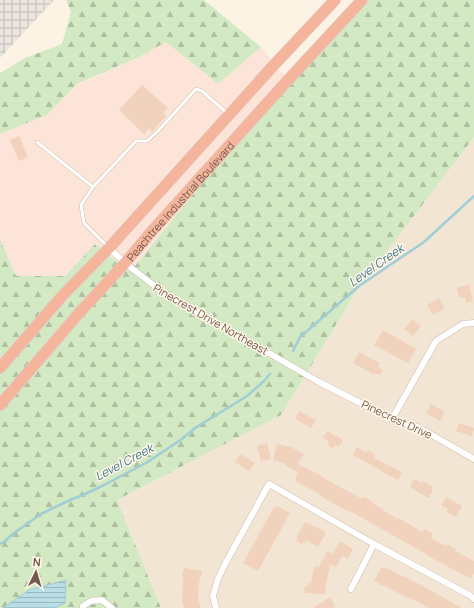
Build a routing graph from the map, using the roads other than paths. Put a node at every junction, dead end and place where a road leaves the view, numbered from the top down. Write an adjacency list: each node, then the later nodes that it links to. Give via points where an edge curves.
1 (362, 0): 7 (highway, Peachtree Industrial Boulevard)
2 (333, 1): 3 (highway, Peachtree Industrial Boulevard)
3 (229, 115): 5 (lane, via 202,91 196,90 147,141 136,141); 6 (highway, Peachtree Industrial Boulevard)
4 (37, 142): 5 (lane)
5 (93, 187): 6 (lane, via 81,205 84,223)
6 (109, 248): 7 (street, Pinecrest Drive Northeast); 9 (highway, Peachtree Industrial Boulevard, via 63,295)
7 (125, 263): 10 (street, Pinecrest Drive Northeast, via 161,291); 11 (highway, Peachtree Industrial Boulevard)
8 (474, 323): 12 (street, via 463,324 436,341)
9 (0, 368)
10 (319, 382): 12 (street, Pinecrest Drive)
11 (0, 405)
12 (392, 418): 13 (street, Pinecrest Drive, via 418,427)
13 (474, 459)
14 (374, 544): 15 (street); 16 (street); 19 (street, via 269,484 218,579 213,596)
15 (351, 589)
16 (474, 599)
17 (83, 608): 18 (street, via 91,601 102,600)
18 (112, 608)
19 (216, 608)

